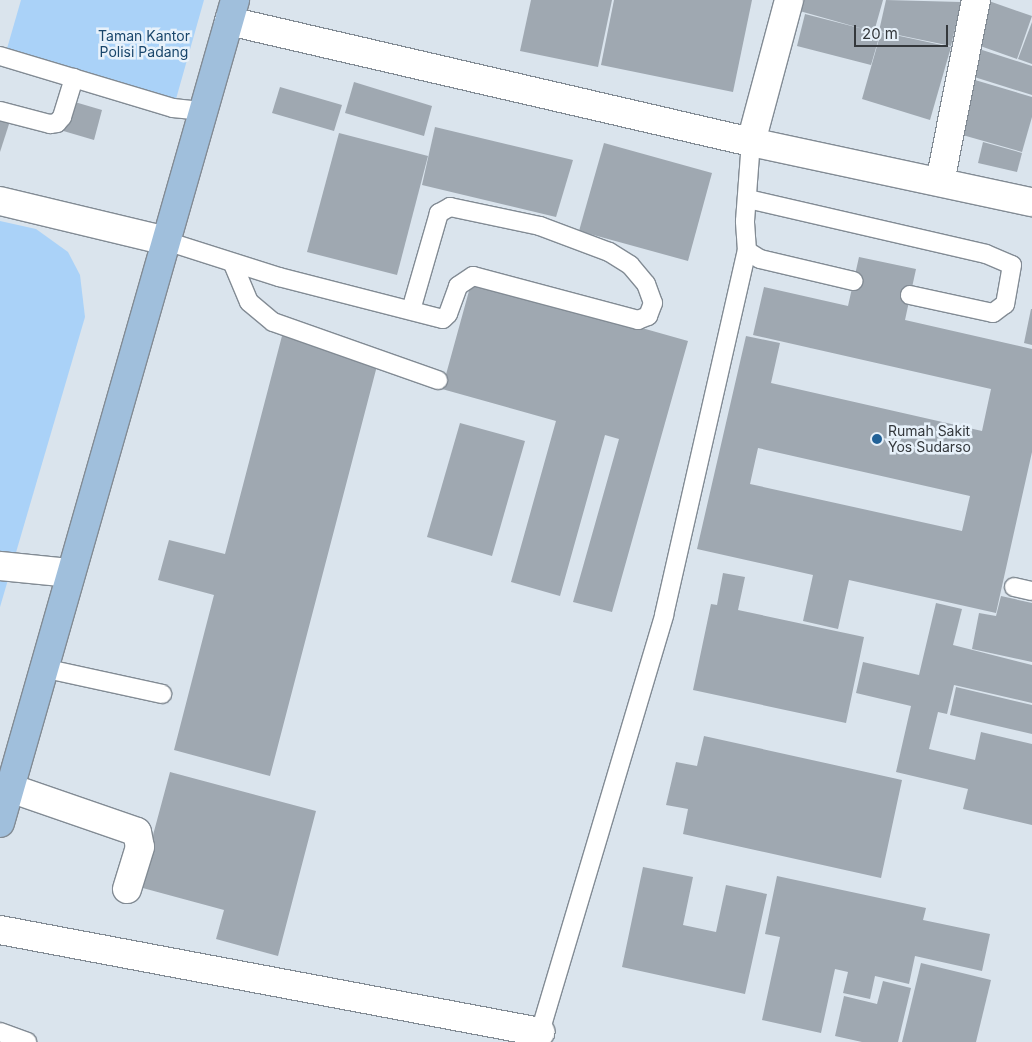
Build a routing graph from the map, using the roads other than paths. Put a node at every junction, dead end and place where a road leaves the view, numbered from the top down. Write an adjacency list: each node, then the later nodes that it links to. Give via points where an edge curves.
1 (789, 0): 8 (street)
2 (976, 0): 9 (street)
3 (232, 10): 7 (main road); 8 (street)
4 (0, 56): 5 (lane)
5 (74, 78): 6 (lane, via 62,117 57,122 50,124); 7 (lane, via 173,108)
6 (0, 111)
7 (203, 111): 13 (main road)
8 (751, 142): 9 (street); 10 (lane)
9 (940, 182): 12 (street)
10 (748, 199): 14 (lane, via 744,222); 17 (lane, via 986,254 1012,265 1005,304 992,313)
11 (0, 201): 13 (street)
12 (1032, 202)
13 (166, 241): 15 (lane); 21 (main road)
14 (747, 251): 16 (lane, via 754,258); 31 (lane, via 664,615)
15 (233, 264): 18 (lane); 19 (lane, via 248,302 268,319)
16 (853, 281)
17 (910, 295)
18 (411, 310): 18 (lane, via 439,212 450,207 540,226 609,252 630,265 646,284 653,303 648,316 638,320 472,276 458,286 445,319)
19 (438, 380)
20 (0, 566): 21 (street)
21 (70, 573): 24 (main road)
22 (1014, 587): 23 (lane)
23 (1032, 591)
24 (43, 668): 25 (lane); 26 (main road)
25 (162, 694)
26 (10, 788): 27 (main road); 28 (street, via 137,832 140,847)
27 (0, 823)
28 (127, 889)
29 (0, 930): 31 (street)
30 (0, 1032): 32 (lane)
31 (540, 1032)
32 (27, 1042)

